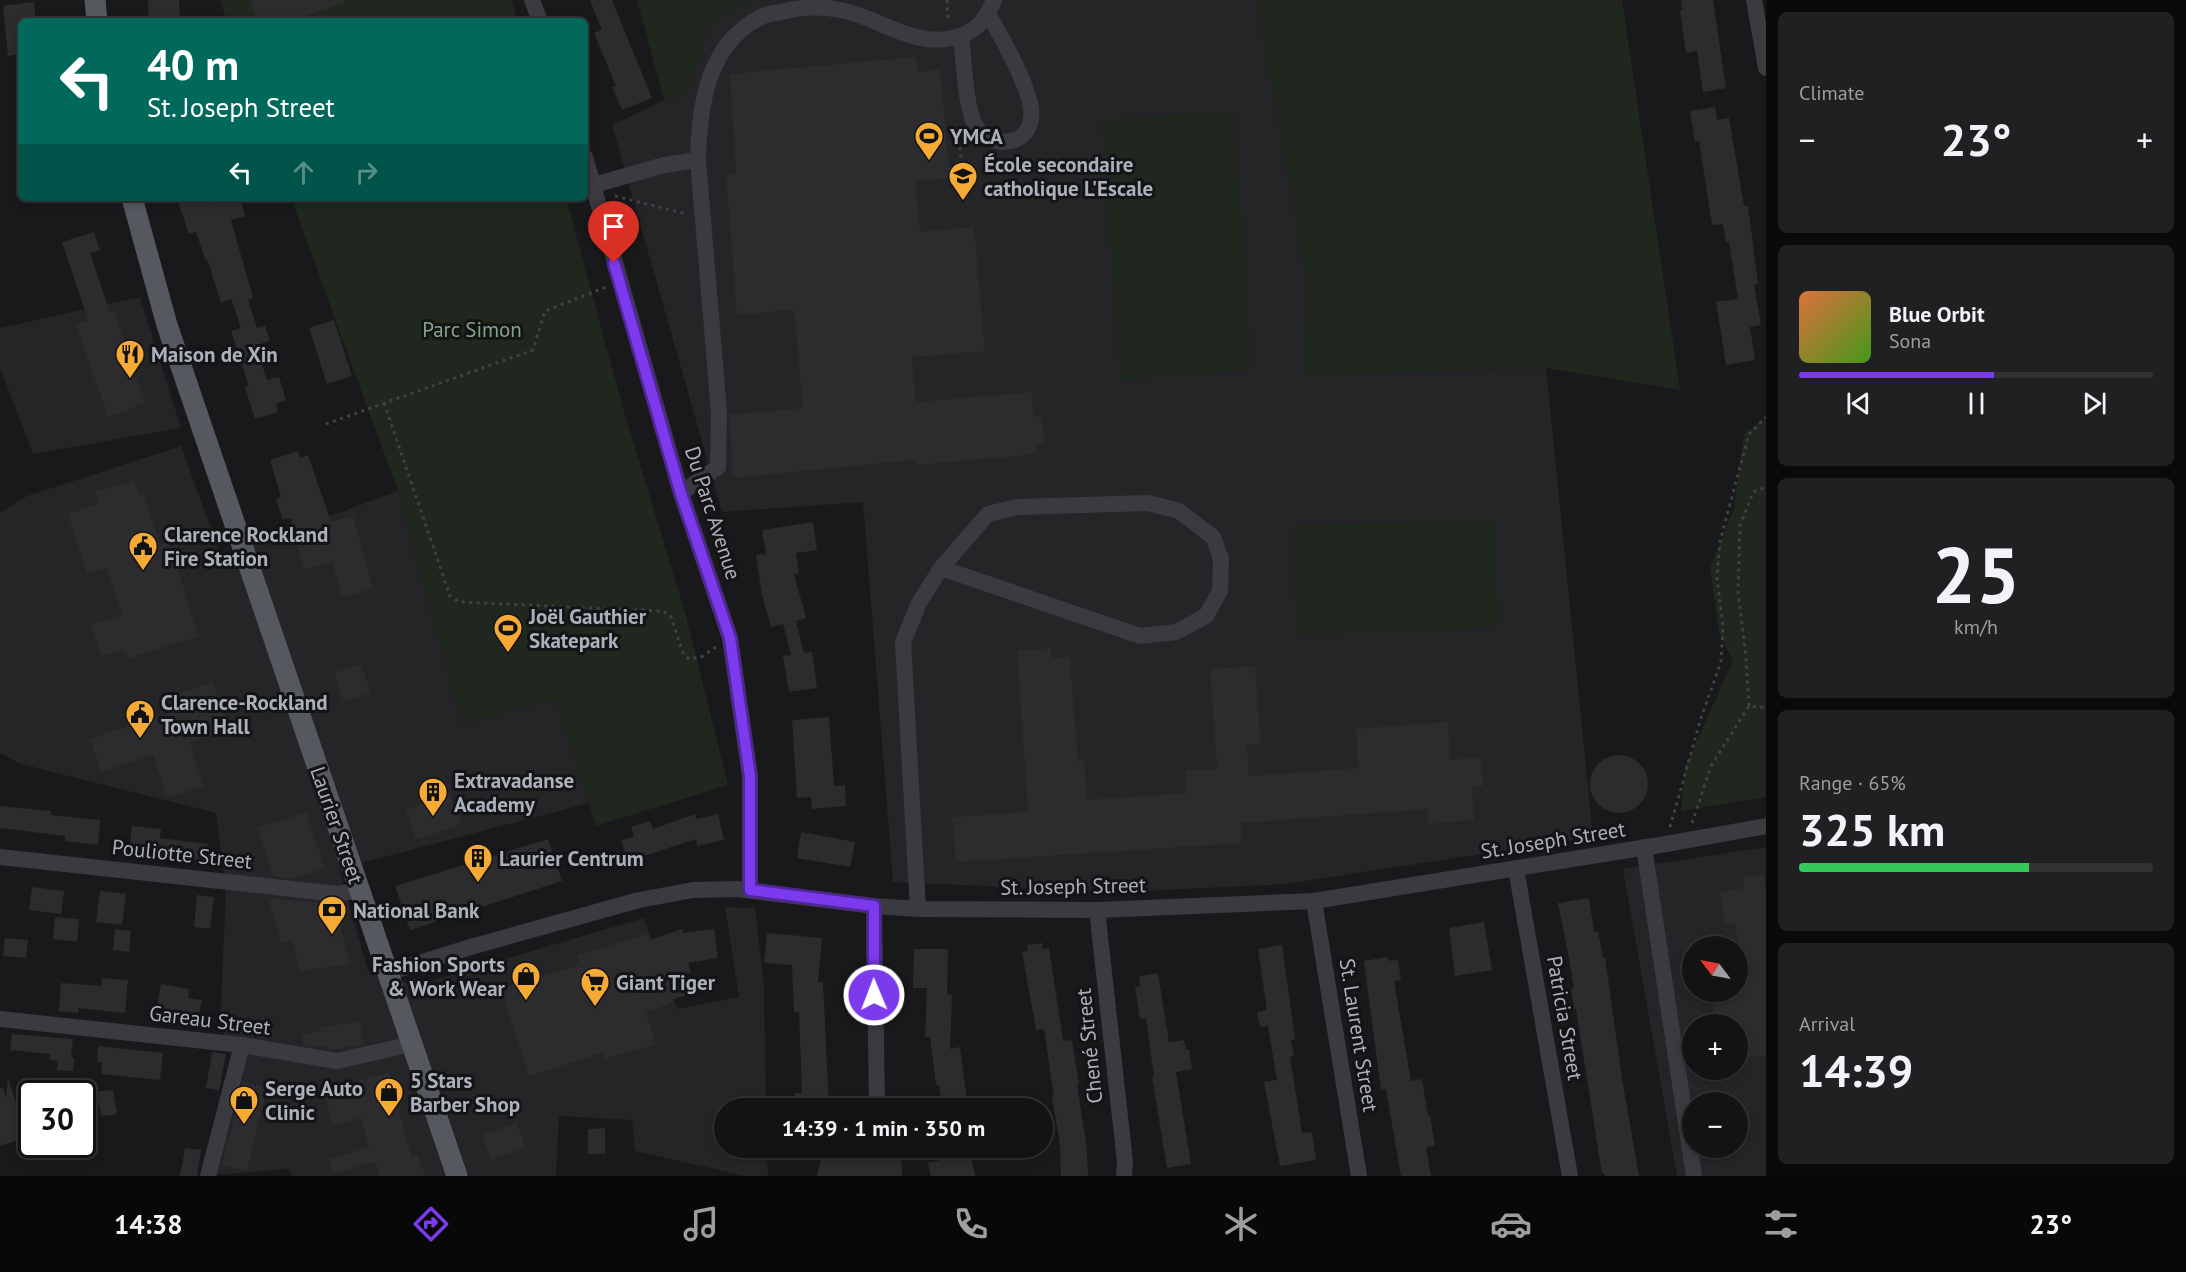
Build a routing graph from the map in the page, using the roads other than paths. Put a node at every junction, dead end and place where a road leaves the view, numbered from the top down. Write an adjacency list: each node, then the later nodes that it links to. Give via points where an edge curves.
1 (94, 0): 5 (main road)
2 (532, 0): 6 (street)
3 (1754, 0): 8 (street)
4 (991, 7): 7 (street, via 979,26); 7 (street, via 1029,102 1032,119 1024,134 1012,143 999,143 976,126)
5 (97, 18)
6 (539, 18)
7 (955, 37): 9 (street, via 920,39 840,10 800,7 760,17 734,35 715,62 704,95)
8 (1766, 68)
9 (698, 160): 11 (street, via 664,165); 13 (street, via 719,412 718,467)
10 (588, 166): 11 (street, Du Parc Avenue)
11 (594, 185): 13 (street, Du Parc Avenue)
12 (133, 201): 19 (main road, Laurier Street, via 167,325)
13 (681, 494): 20 (street, Du Parc Avenue, via 730,638 750,776)
14 (941, 568): 14 (street, via 1140,636 1176,632 1206,616 1220,591 1221,560 1213,537 1179,511 1148,503 1017,507 988,514); 23 (street, via 919,603 903,642)
15 (1766, 826): 16 (street, St. Joseph Street)
16 (1644, 848): 18 (street, St. Joseph Street); 35 (street)
17 (0, 856): 19 (street, Pouliotte Street, via 338,894)
18 (1516, 869): 21 (street, St. Joseph Street); 34 (street, Patricia Street)
19 (359, 890): 25 (main road, Laurier Street)
20 (750, 890): 22 (street, St. Joseph Street); 25 (street, St. Joseph Street, via 693,890 639,900)
21 (1314, 902): 24 (street, St. Joseph Street); 33 (street, St. Laurent Street)
22 (874, 906): 23 (street, St. Joseph Street); 29 (street)
23 (918, 909): 24 (street, St. Joseph Street)
24 (1097, 910): 32 (street, Chené Street)
25 (387, 973): 27 (main road, Laurier Street)
26 (0, 1019): 28 (street, Gareau Street)
27 (412, 1044): 28 (street, Gareau Street, via 337,1061); 31 (main road, Laurier Street)
28 (242, 1045): 30 (street)
29 (877, 1098)
30 (208, 1176)
31 (457, 1176)
32 (1124, 1176)
33 (1359, 1176)
34 (1570, 1176)
35 (1694, 1176)

